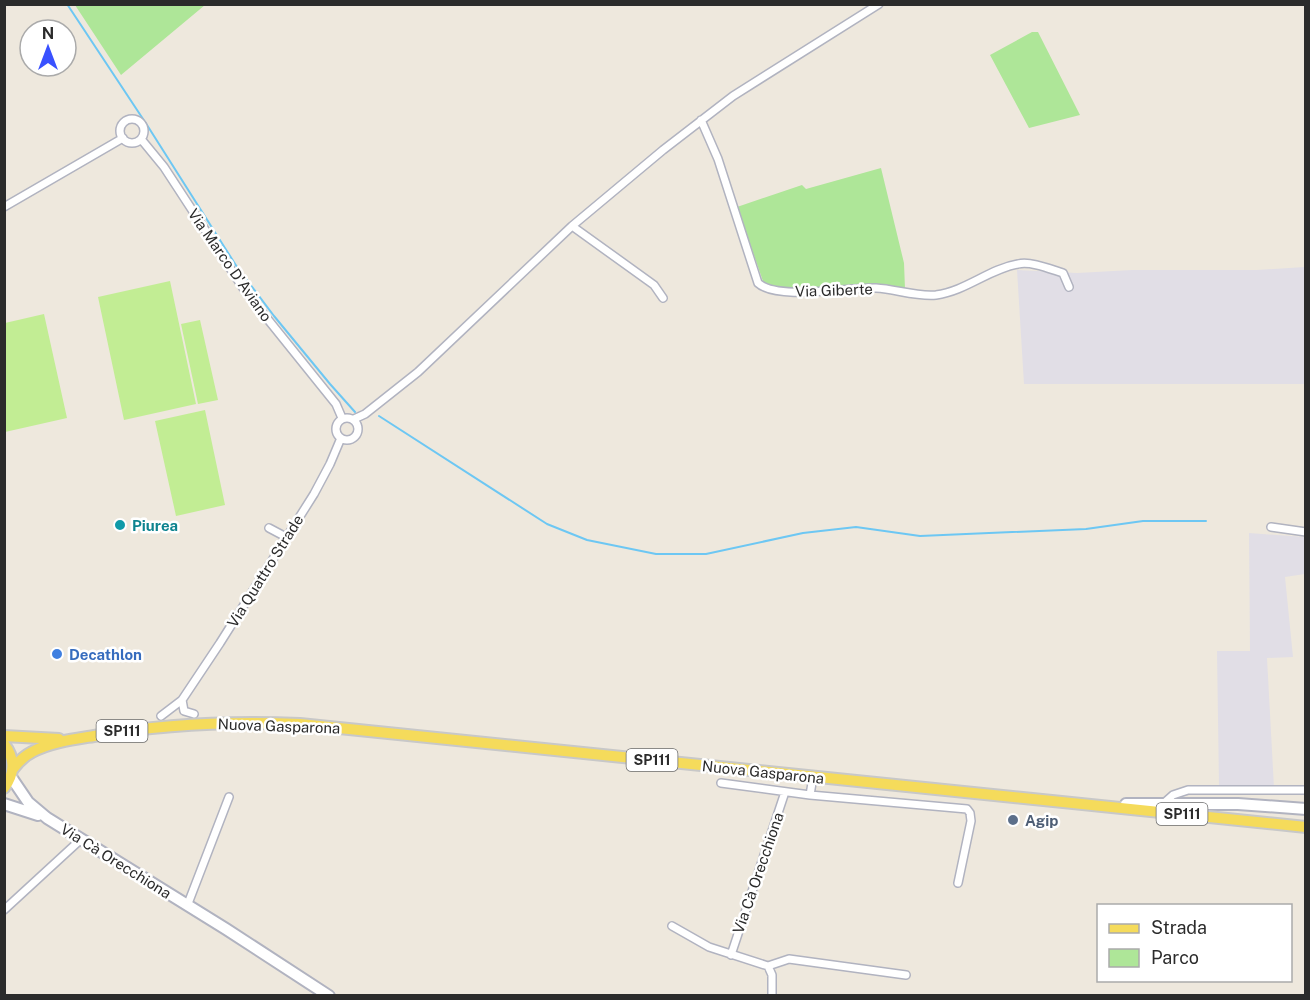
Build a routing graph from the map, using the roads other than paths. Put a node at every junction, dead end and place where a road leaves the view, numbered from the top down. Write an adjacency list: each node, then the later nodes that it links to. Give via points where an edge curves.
1 (879, 4): 2 (street)
2 (701, 120): 6 (street); 7 (street, Via Giberte, via 718,159 758,283 764,289 875,288 934,295 957,290 1019,263 1063,273)
3 (123, 138): 4 (street, via 132,143); 4 (street, via 123,124 134,120 143,127); 5 (street)
4 (141, 139): 9 (street, Via Marco D'Aviano, via 164,167 245,291 336,404)
5 (4, 207)
6 (572, 226): 8 (street, via 654,285); 10 (street, via 418,372)
7 (1070, 287)
8 (663, 298)
9 (342, 418): 10 (street); 11 (street, via 336,426)
10 (354, 419): 11 (street, via 358,433 353,439)
11 (341, 438): 15 (street, Via Quattro Strade, via 314,494)
12 (269, 528): 15 (street)
13 (1271, 528): 14 (street)
14 (1305, 532)
15 (286, 537): 16 (street, Via Quattro Strade)
16 (182, 700): 17 (street, via 184,711); 18 (street, Via Quattro Strade)
17 (194, 714)
18 (161, 716)
19 (4, 736): 20 (main road, Nuova Gasparona / SP111)
20 (77, 739): 22 (main road, Nuova Gasparona / SP111, via 31,752); 23 (main road, Nuova Gasparona / SP111, via 204,723 300,724)
21 (4, 744): 22 (main road, via 11,755)
22 (12, 773): 25 (main road, Nuova Gasparona / SP111); 34 (main road, Via Cà Orecchiona, via 28,802)
23 (813, 777): 28 (street); 30 (main road, Nuova Gasparona / SP111)
24 (721, 783): 27 (street)
25 (4, 788)
26 (1305, 790): 31 (street, via 1188,790)
27 (785, 792): 28 (street); 41 (street, Via Cà Orecchiona)
28 (810, 795): 37 (street, via 966,809 971,820)
29 (229, 797): 38 (street, Via Cà Orecchiona)
30 (1059, 802): 31 (main road); 35 (main road, Nuova Gasparona / SP111)
31 (1164, 803): 33 (main road)
32 (4, 804): 34 (main road, Via Cà Orecchiona)
33 (1305, 808)
34 (47, 818): 36 (main road, Via Cà Orecchiona)
35 (1305, 827)
36 (83, 841): 38 (main road, Via Cà Orecchiona); 39 (street)
37 (958, 883)
38 (186, 904): 44 (main road, Via Cà Orecchiona)
39 (4, 910)
40 (672, 926): 41 (street, Via Cà Orecchiona)
41 (731, 955): 42 (street, Via Cà Orecchiona)
42 (768, 966): 43 (street, Via Cà Orecchiona, via 789,959); 45 (street, via 772,975)
43 (906, 975)
44 (329, 996)
45 (771, 996)

